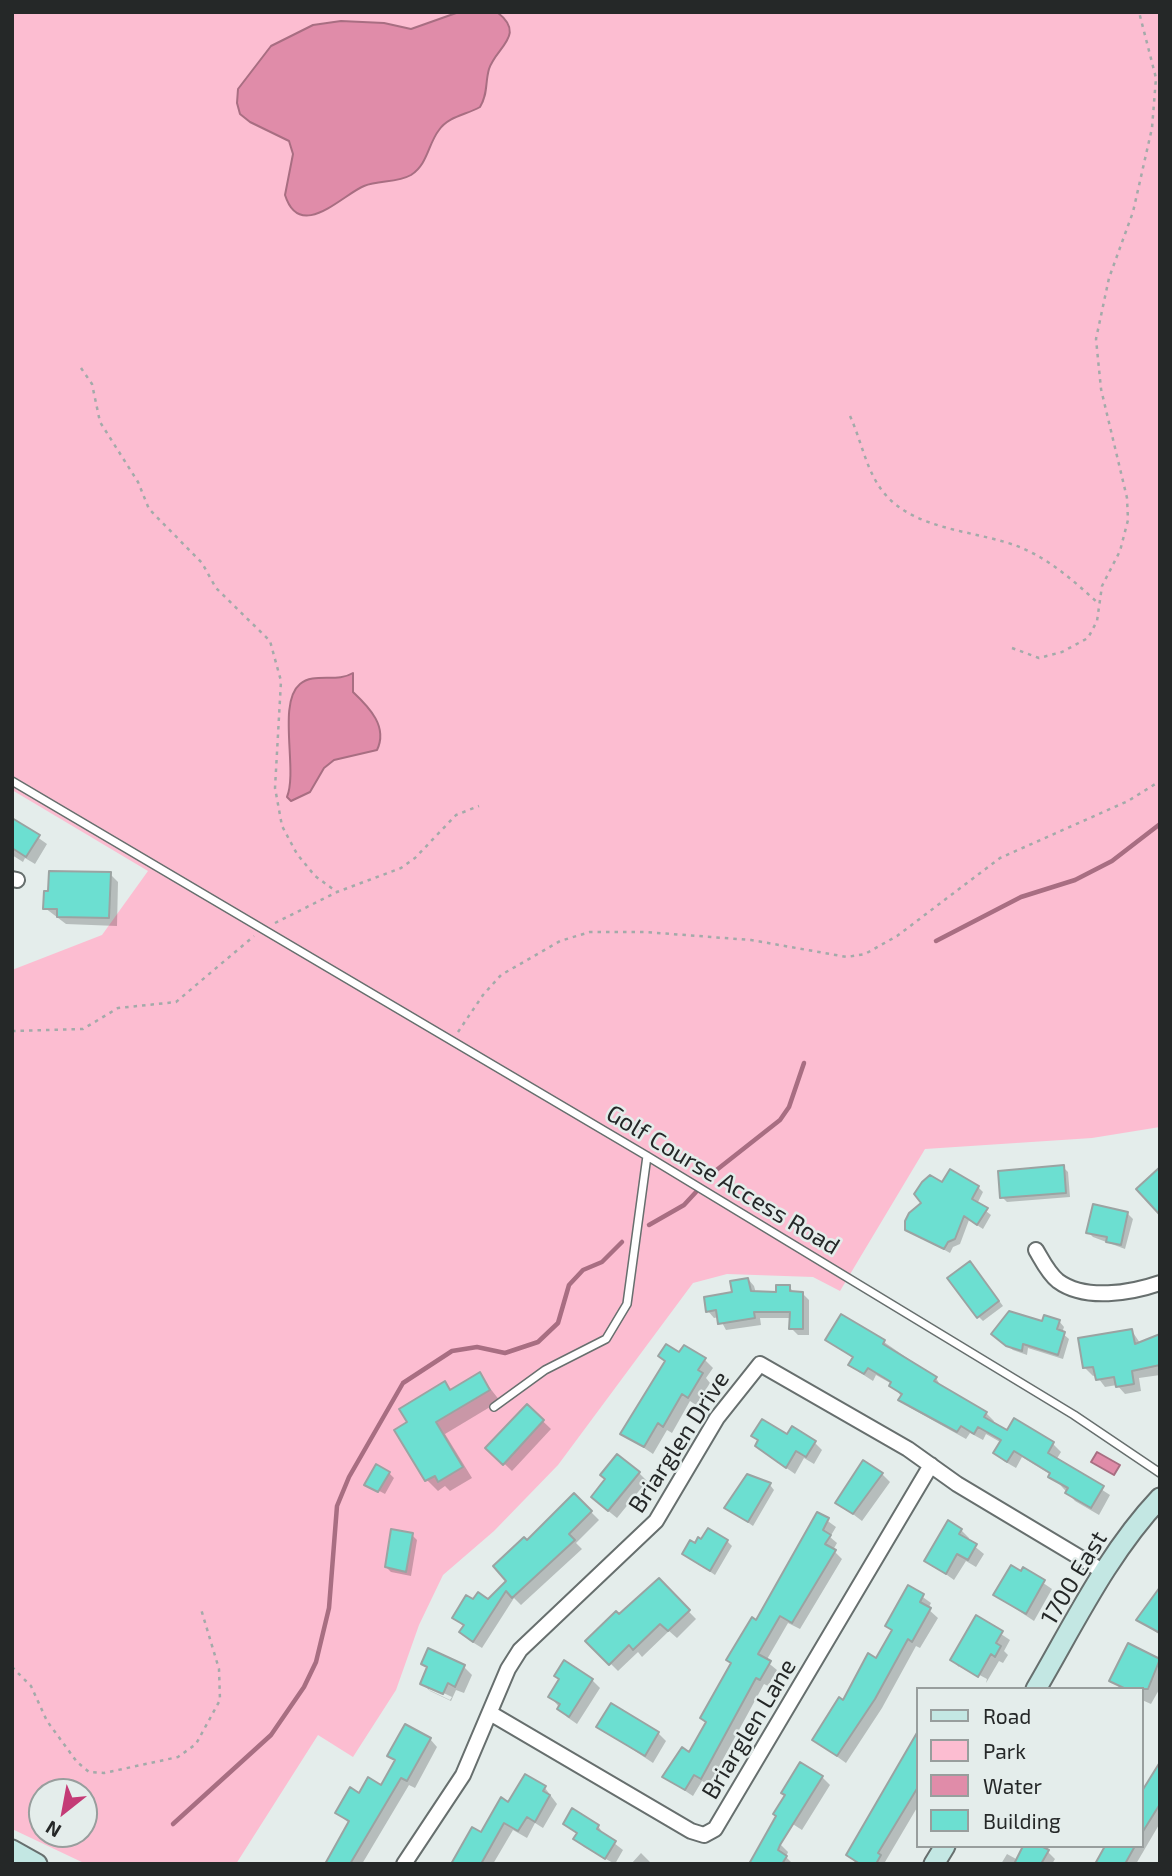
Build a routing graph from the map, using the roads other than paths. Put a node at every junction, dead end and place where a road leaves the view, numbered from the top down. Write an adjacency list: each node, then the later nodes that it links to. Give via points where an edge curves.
1 (12, 781): 2 (lane, Golf Course Access Road)
2 (647, 1156): 5 (lane, via 628,1304 607,1339 545,1370); 7 (lane, Golf Course Access Road)
3 (1035, 1250): 4 (street, via 1057,1280 1077,1290 1132,1290)
4 (1160, 1283)
5 (494, 1407)
6 (931, 1465): 9 (street, Briarglen Drive); 11 (street, Briarglen Drive, via 760,1364 717,1418 656,1521 520,1650); 11 (street, Briarglen Lane, via 715,1829 705,1835)
7 (1160, 1472)
8 (1160, 1498): 9 (main road, 1700 East)
9 (1104, 1572): 10 (main road, 1700 East)
10 (1037, 1687)
11 (490, 1713): 15 (street, Briarglen Drive, via 463,1775)
12 (943, 1848): 16 (main road)
13 (12, 1850): 14 (main road)
14 (37, 1864)
15 (404, 1864)
16 (934, 1864)

